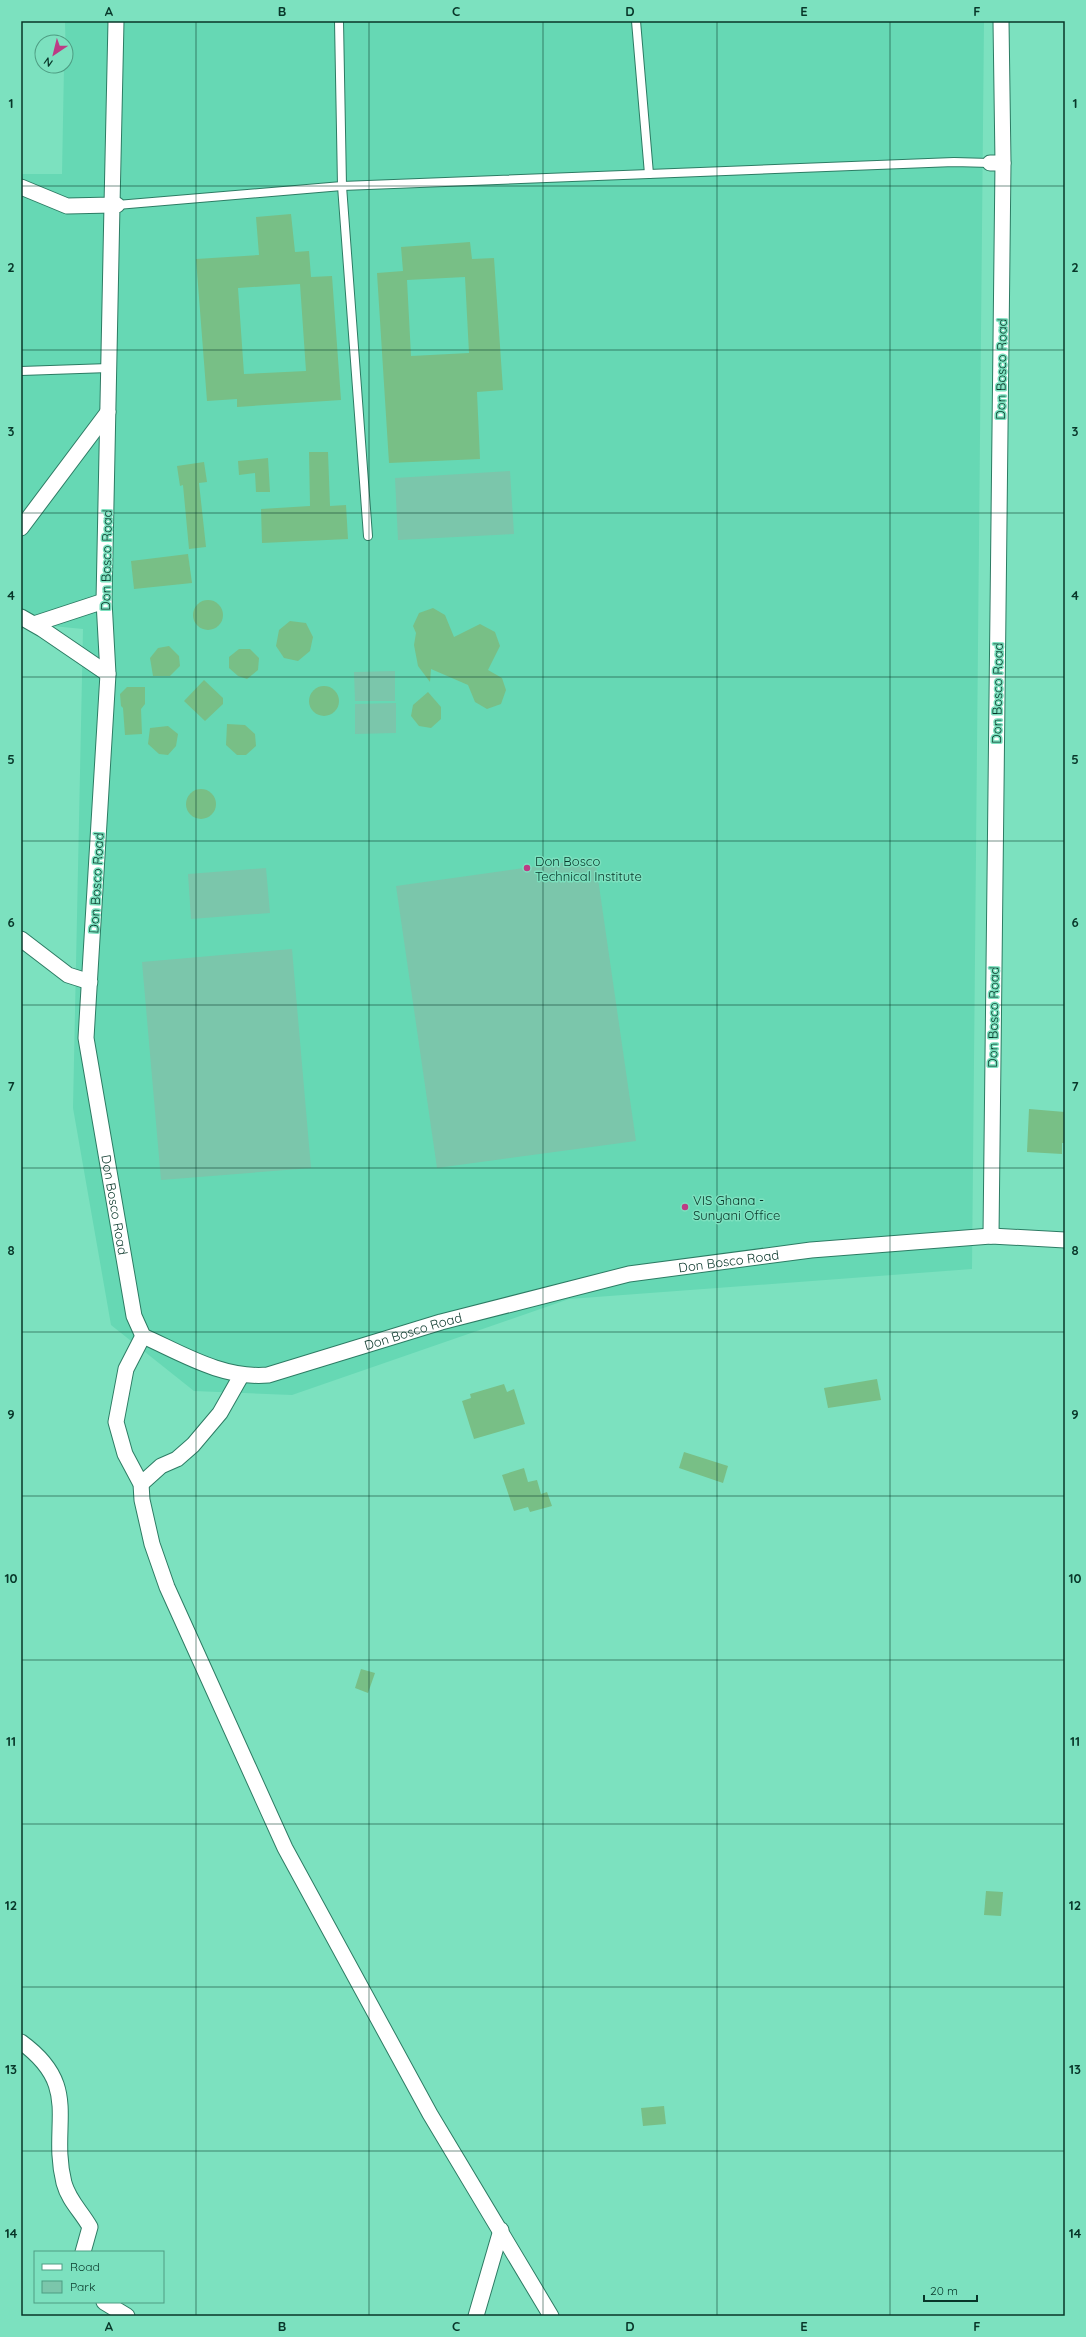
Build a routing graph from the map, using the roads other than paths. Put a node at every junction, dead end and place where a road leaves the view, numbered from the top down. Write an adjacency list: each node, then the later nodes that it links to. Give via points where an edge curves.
1 (116, 21): 9 (street, Don Bosco Road)
2 (339, 21): 7 (lane)
3 (636, 21): 6 (lane)
4 (1001, 21): 5 (street, Don Bosco Road)
5 (997, 163): 6 (lane, via 954,162); 20 (street, Don Bosco Road)
6 (649, 174): 7 (lane)
7 (342, 186): 9 (lane); 14 (lane)
8 (21, 187): 9 (street, via 66,206)
9 (115, 205): 10 (street, Don Bosco Road)
10 (109, 368): 11 (lane); 12 (street, Don Bosco Road)
11 (21, 371)
12 (108, 412): 13 (street); 15 (street, Don Bosco Road)
13 (21, 528)
14 (368, 536)
15 (104, 601): 16 (street); 17 (street, Don Bosco Road)
16 (27, 621): 17 (street)
17 (108, 674): 19 (street, Don Bosco Road)
18 (21, 939): 19 (street, via 68,975)
19 (90, 982): 22 (street, Don Bosco Road, via 86,1038 134,1316)
20 (991, 1236): 21 (street, Don Bosco Road); 23 (street, Don Bosco Road, via 811,1250 630,1274 441,1322 268,1375)
21 (1065, 1240)
22 (143, 1336): 23 (street, Don Bosco Road, via 218,1370); 24 (street, via 126,1370 116,1422 125,1454)
23 (241, 1376): 24 (street, via 220,1413 193,1445 177,1459 161,1466)
24 (141, 1484): 26 (street, via 152,1544 167,1587 285,1848 430,2114)
25 (21, 2042): 27 (street, via 38,2054 52,2074 58,2090 64,2182 71,2202 83,2214 90,2227)
26 (501, 2230): 30 (street); 31 (street)
27 (83, 2251)
28 (106, 2303): 29 (street)
29 (127, 2316)
30 (476, 2316)
31 (551, 2316)

